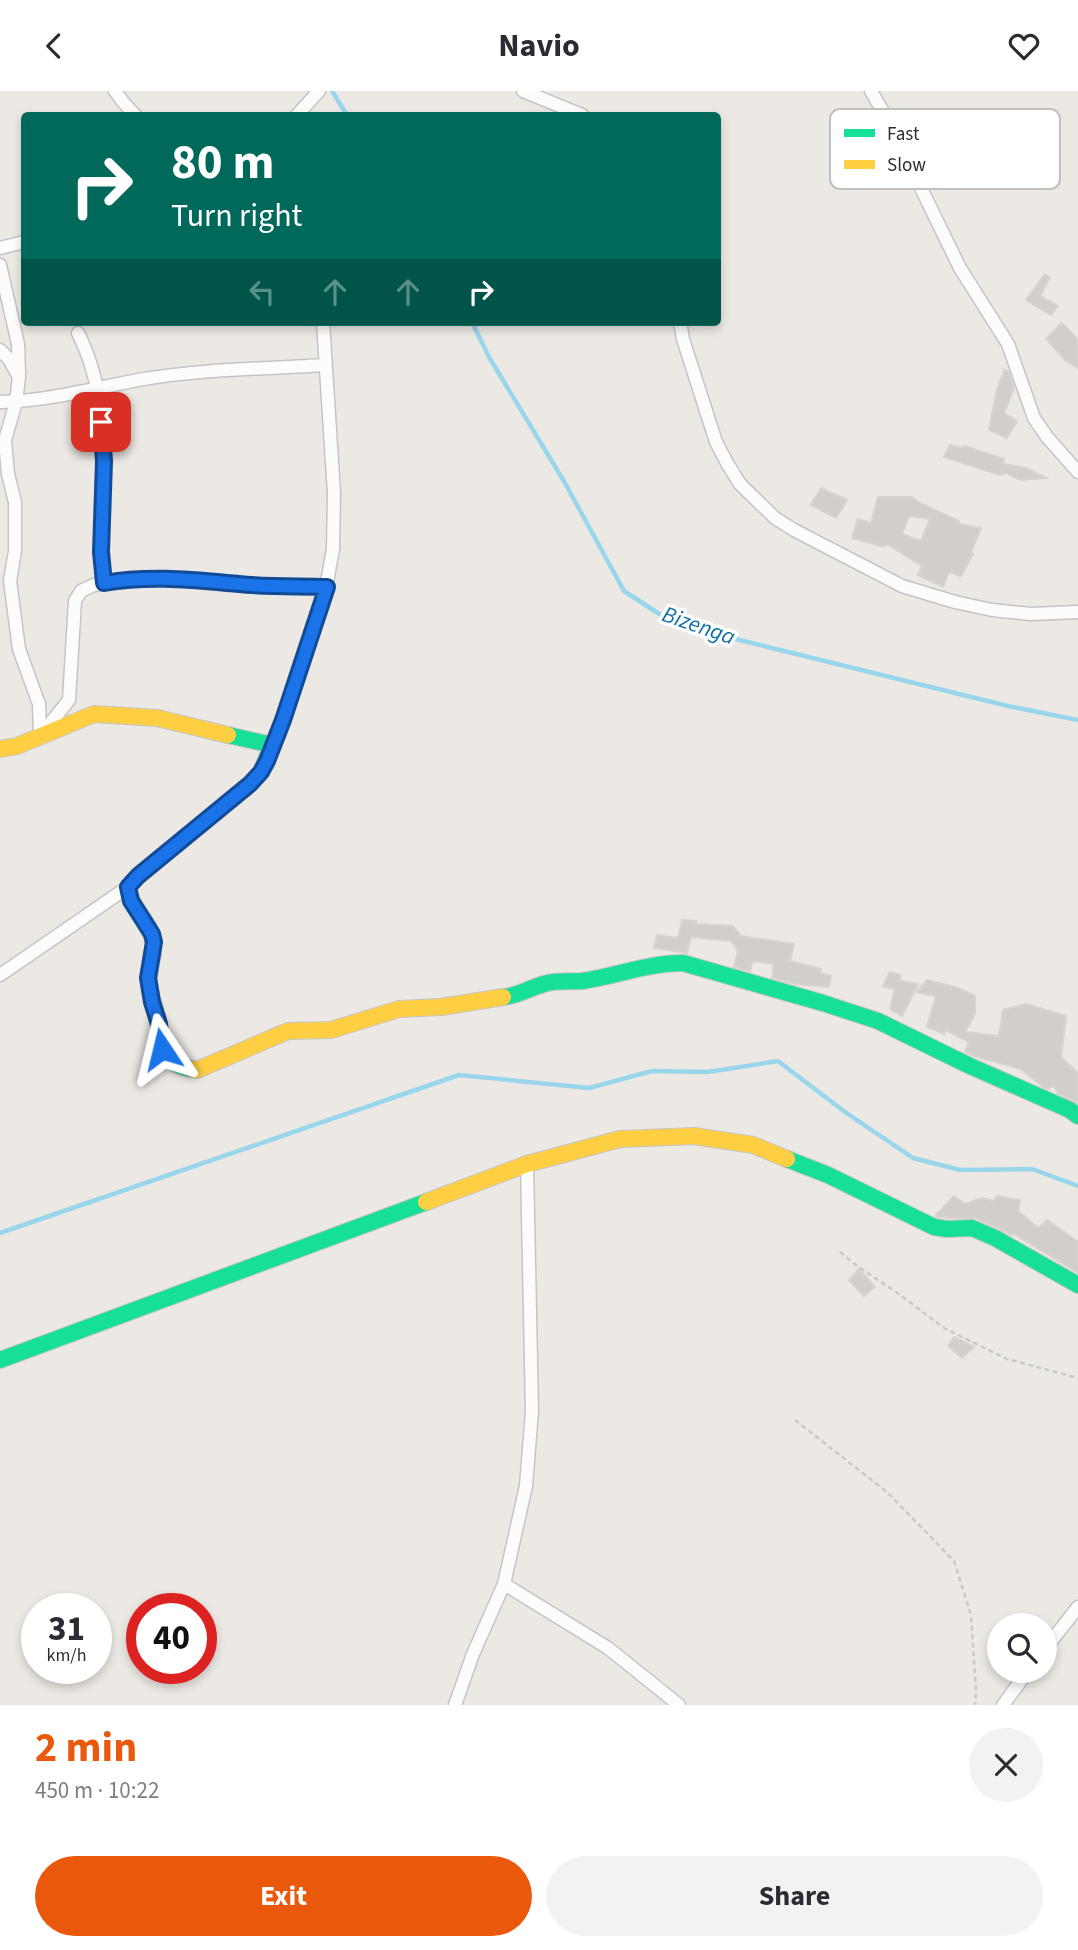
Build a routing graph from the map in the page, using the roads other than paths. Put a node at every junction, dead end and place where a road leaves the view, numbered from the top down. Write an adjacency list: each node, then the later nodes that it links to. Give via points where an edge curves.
1 (115, 91): 6 (street)
2 (319, 91): 7 (street)
3 (523, 91): 8 (street)
4 (871, 91): 5 (street)
5 (881, 109)
6 (132, 112)
7 (301, 112)
8 (575, 112)
9 (921, 189): 22 (street, via 960,268 1007,344 1034,418)
10 (21, 243): 11 (street)
11 (0, 248)
12 (0, 265): 18 (street, via 18,344)
13 (323, 326): 17 (street)
14 (680, 326): 25 (street, via 716,442 740,484 775,518 902,586 992,610)
15 (78, 333): 19 (street)
16 (0, 350): 18 (street)
17 (325, 365): 19 (street, via 192,374); 24 (street, via 334,493)
18 (19, 377): 21 (street)
19 (97, 390): 21 (street); 23 (street, via 104,461)
20 (0, 402): 21 (street)
21 (16, 402): 26 (street, via 5,440 15,502 10,581 19,649 39,704)
22 (1078, 472)
23 (104, 583): 24 (street, via 172,578); 26 (street, via 81,591 75,601 69,700)
24 (327, 587): 27 (street)
25 (1078, 612)
26 (40, 736): 27 (street, via 94,714 157,718); 28 (street)
27 (272, 745): 29 (street, via 261,772 250,784)
28 (0, 749)
29 (128, 887): 30 (street); 31 (street, via 154,942 148,978 162,1049 173,1064 185,1069 197,1070 288,1031 331,1030 399,1009 515,996 557,981 682,963 878,1021)
30 (0, 975)
31 (1078, 1116)
32 (527, 1164): 33 (street, via 620,1139 694,1136 754,1145 934,1227 972,1228); 34 (street); 35 (street, via 532,1411 526,1486)
33 (1078, 1285)
34 (0, 1360)
35 (504, 1584): 39 (street); 40 (street, via 608,1648)
36 (1078, 1607): 37 (street)
37 (1057, 1634)
38 (1019, 1683): 41 (street)
39 (455, 1705)
40 (679, 1705)
41 (1003, 1705)

